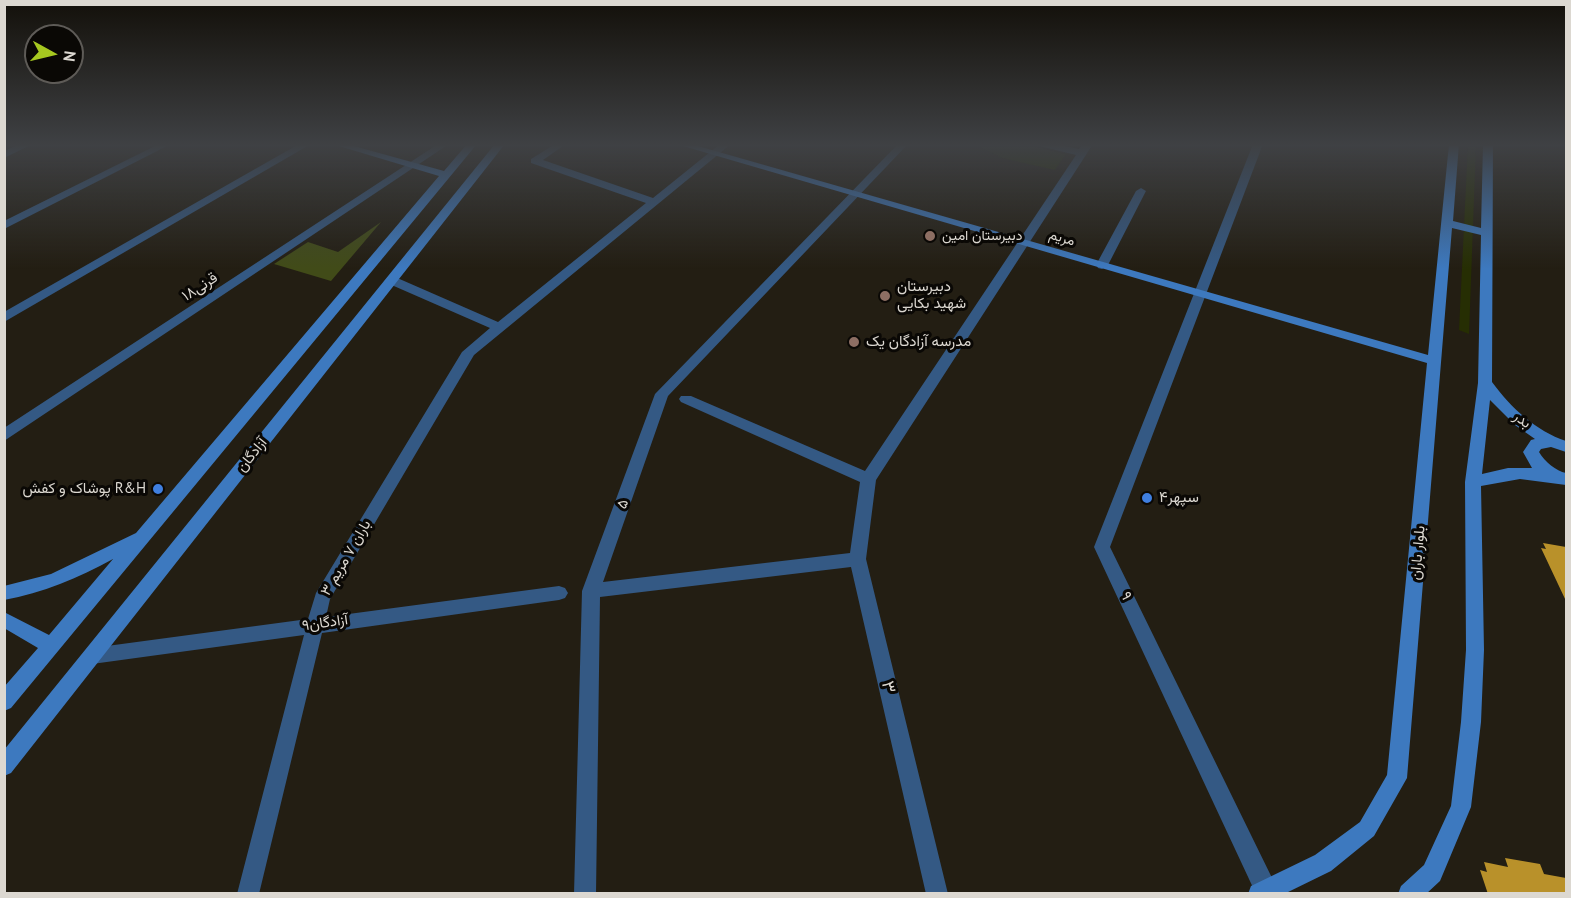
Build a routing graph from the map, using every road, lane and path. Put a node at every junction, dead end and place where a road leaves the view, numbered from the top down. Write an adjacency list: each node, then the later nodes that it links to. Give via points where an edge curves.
1 (83, 186): 18 (street)
2 (233, 186): 24 (street)
3 (382, 186): 29 (street, قرنی۱۸)
4 (436, 186): 35 (street, آزادگان)
5 (466, 186): 22 (street, آزادگان)
6 (607, 186): 16 (street)
7 (674, 186): 16 (street)
8 (827, 186): 15 (street, مریم)
9 (863, 186): 15 (street, ۵)
10 (1060, 186): 20 (street)
11 (1241, 186): 23 (street, ۹)
12 (1450, 186): 17 (street, بلوار باران)
13 (1487, 186): 19 (street)
14 (1141, 191): 21 (street)
15 (855, 194): 20 (street, مریم); 37 (street, ۵, via 663,394)
16 (654, 202): 25 (street)
17 (1447, 223): 19 (street); 26 (street, بلوار باران)
18 (4, 226)
19 (1485, 233): 27 (street)
20 (1023, 242): 21 (street, مریم); 33 (street)
21 (1102, 265): 23 (street, مریم)
22 (391, 280): 25 (street); 43 (street, آزادگان)
23 (1199, 293): 26 (street, مریم); 46 (street, ۹, via 1102,547)
24 (4, 318)
25 (499, 327): 41 (street, باران ۷ مریم ۳, via 469,352 322,598)
26 (1435, 362): 46 (street, بلوار باران, via 1397,778 1367,829 1323,863)
27 (1485, 383): 30 (street, بدر, via 1498,402); 34 (street)
28 (686, 399): 33 (street)
29 (4, 436)
30 (1551, 442): 31 (street, بدر); 32 (street, via 1536,444 1531,452 1538,464)
31 (1566, 447)
32 (1560, 477): 34 (street, via 1523,472)
33 (868, 479): 36 (street, ۳)
34 (1473, 482): 50 (street, via 1475,650 1461,807 1432,873)
35 (143, 537): 38 (street, via 41,586); 42 (street, آزادگان)
36 (858, 559): 37 (street); 49 (street, ۳)
37 (591, 591): 48 (street, ۵)
38 (4, 593)
39 (559, 593): 41 (street, آزادگان۹)
40 (4, 619): 42 (street)
41 (315, 624): 43 (street, آزادگان۹); 47 (street, باران ۷ مریم ۳)
42 (51, 646): 44 (street, آزادگان)
43 (92, 656): 45 (street, آزادگان)
44 (4, 702)
45 (4, 766)
46 (1263, 892)
47 (248, 894)
48 (585, 894)
49 (937, 894)
50 (1409, 894)

